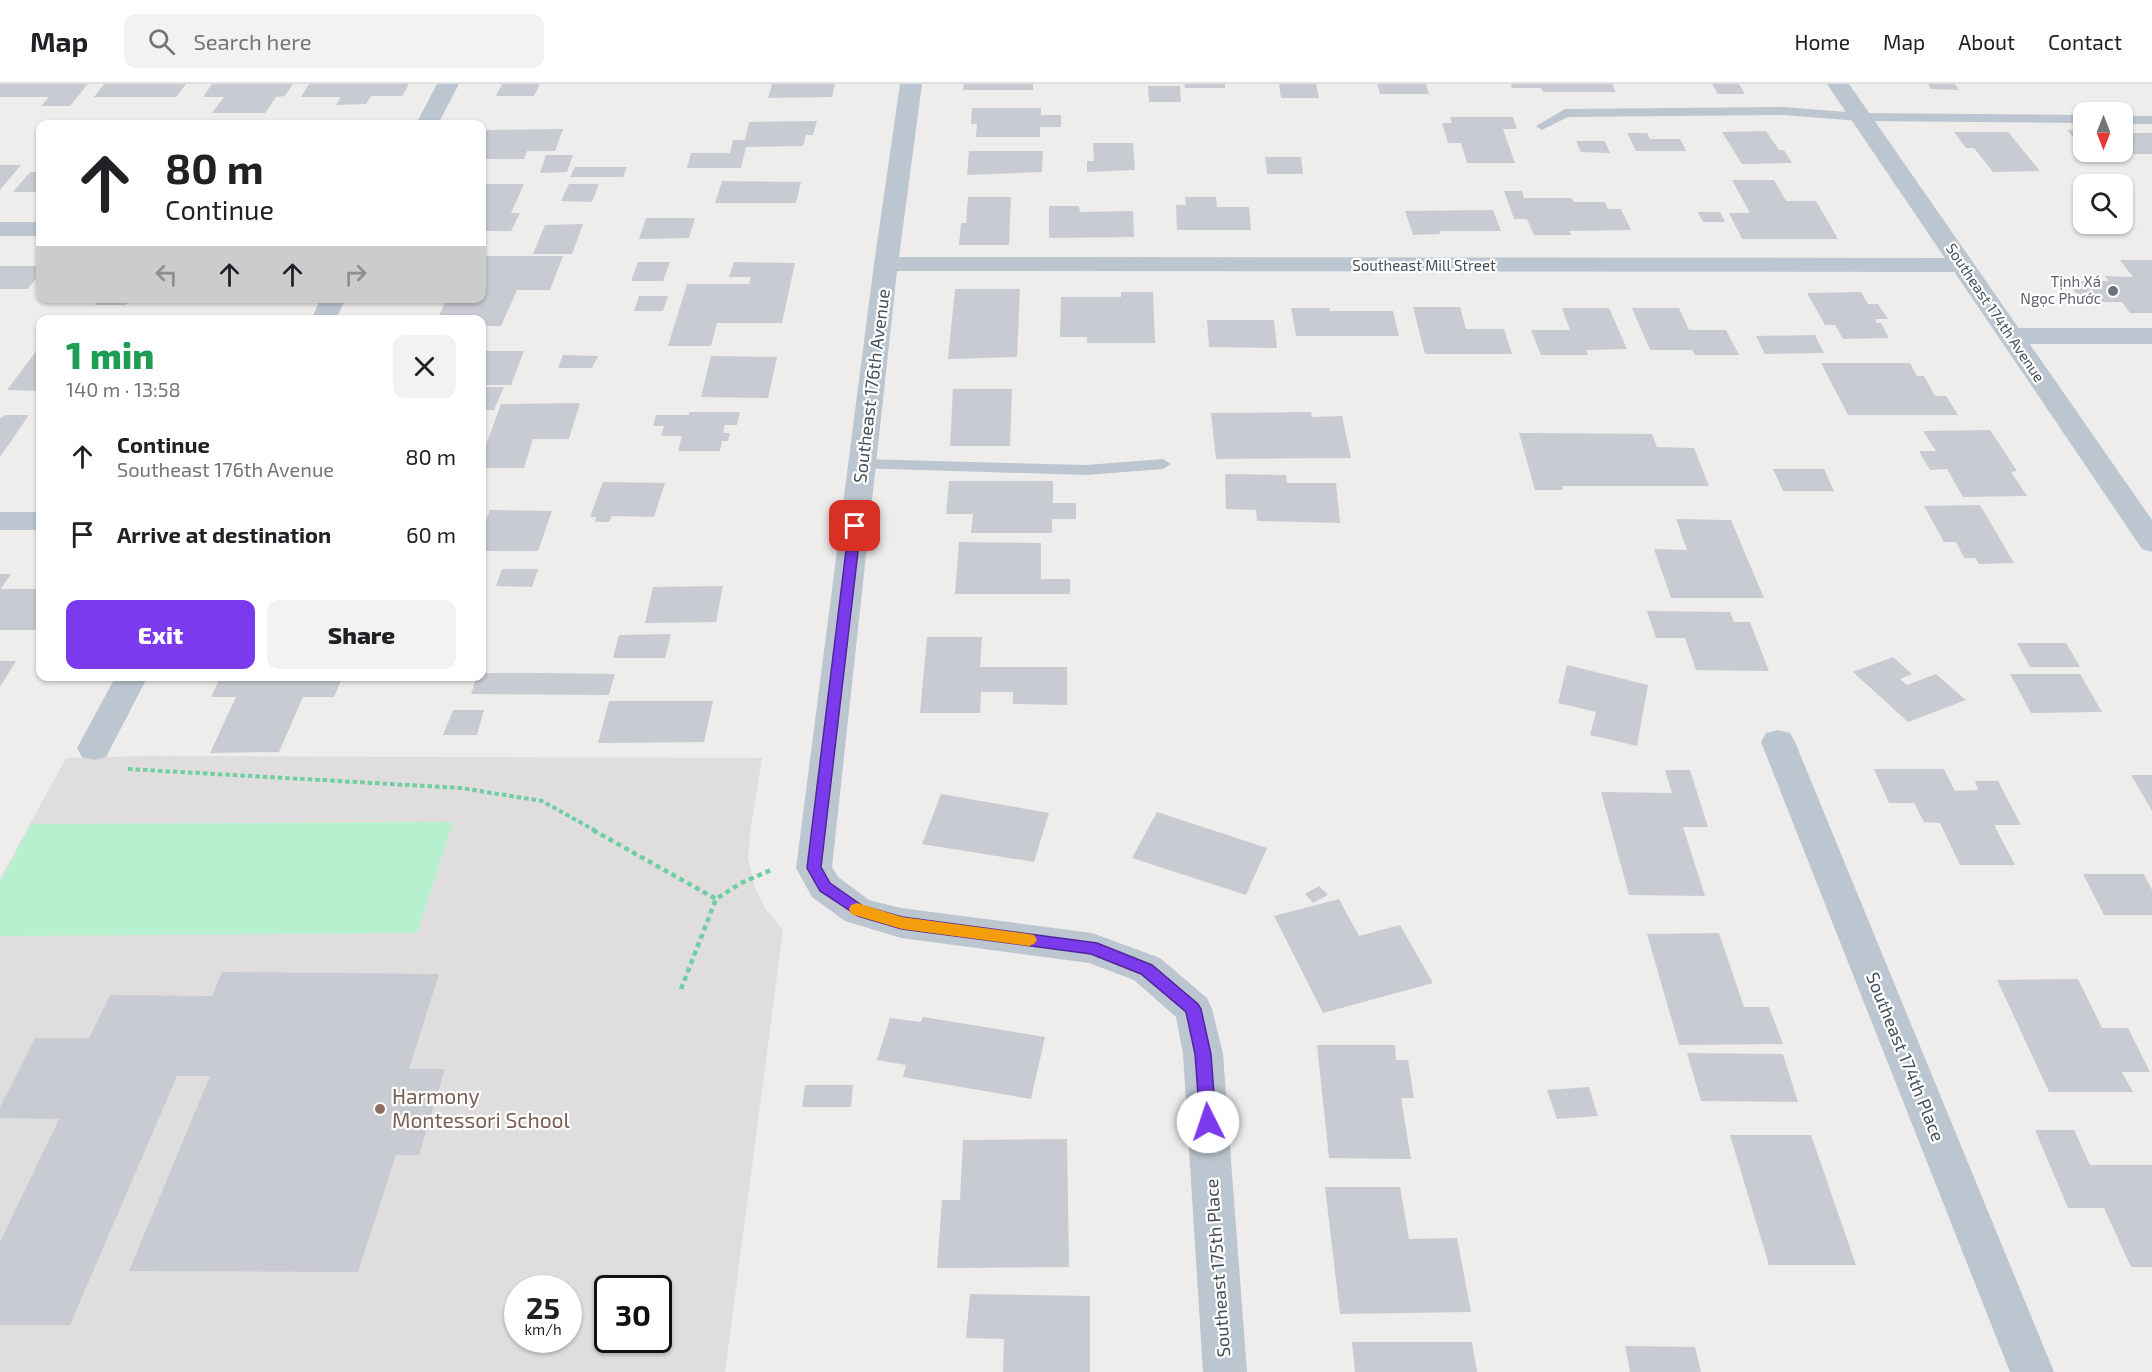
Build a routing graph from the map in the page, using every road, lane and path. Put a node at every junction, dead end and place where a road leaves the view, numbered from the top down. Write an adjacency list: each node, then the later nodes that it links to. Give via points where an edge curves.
1 (448, 84): 5 (street)
2 (911, 84): 13 (street, Southeast 176th Avenue)
3 (1838, 84): 8 (street, Southeast 174th Avenue)
4 (2073, 119): 8 (lane)
5 (429, 120)
6 (2133, 120): 7 (lane)
7 (2152, 120)
8 (1864, 121): 9 (lane, via 1783,111 1564,112); 10 (lane); 14 (street, Southeast 174th Avenue)
9 (1542, 126)
10 (1932, 126)
11 (0, 229): 12 (street)
12 (36, 229)
13 (886, 264): 14 (street, Southeast Mill Street); 17 (street, Southeast 176th Avenue)
14 (1962, 265): 15 (street, Southeast 174th Avenue)
15 (2011, 336): 16 (street); 21 (street, Southeast 174th Avenue)
16 (2152, 336)
17 (862, 464): 18 (lane, via 1086,470); 25 (street, Southeast 176th Avenue)
18 (1163, 464)
19 (0, 521): 20 (street)
20 (36, 521)
21 (2152, 542)
22 (129, 681): 24 (street)
23 (1778, 742): 29 (street, Southeast 174th Place)
24 (94, 748): 26 (path, via 99,767 461,788 542,801)
25 (816, 850): 26 (path, via 741,883); 28 (street, Southeast 175th Place, via 825,887 858,910 902,923 1092,948 1147,969 1193,1009 1203,1054)
26 (716, 899): 27 (path)
27 (681, 989)
28 (1225, 1372)
29 (2032, 1372)

